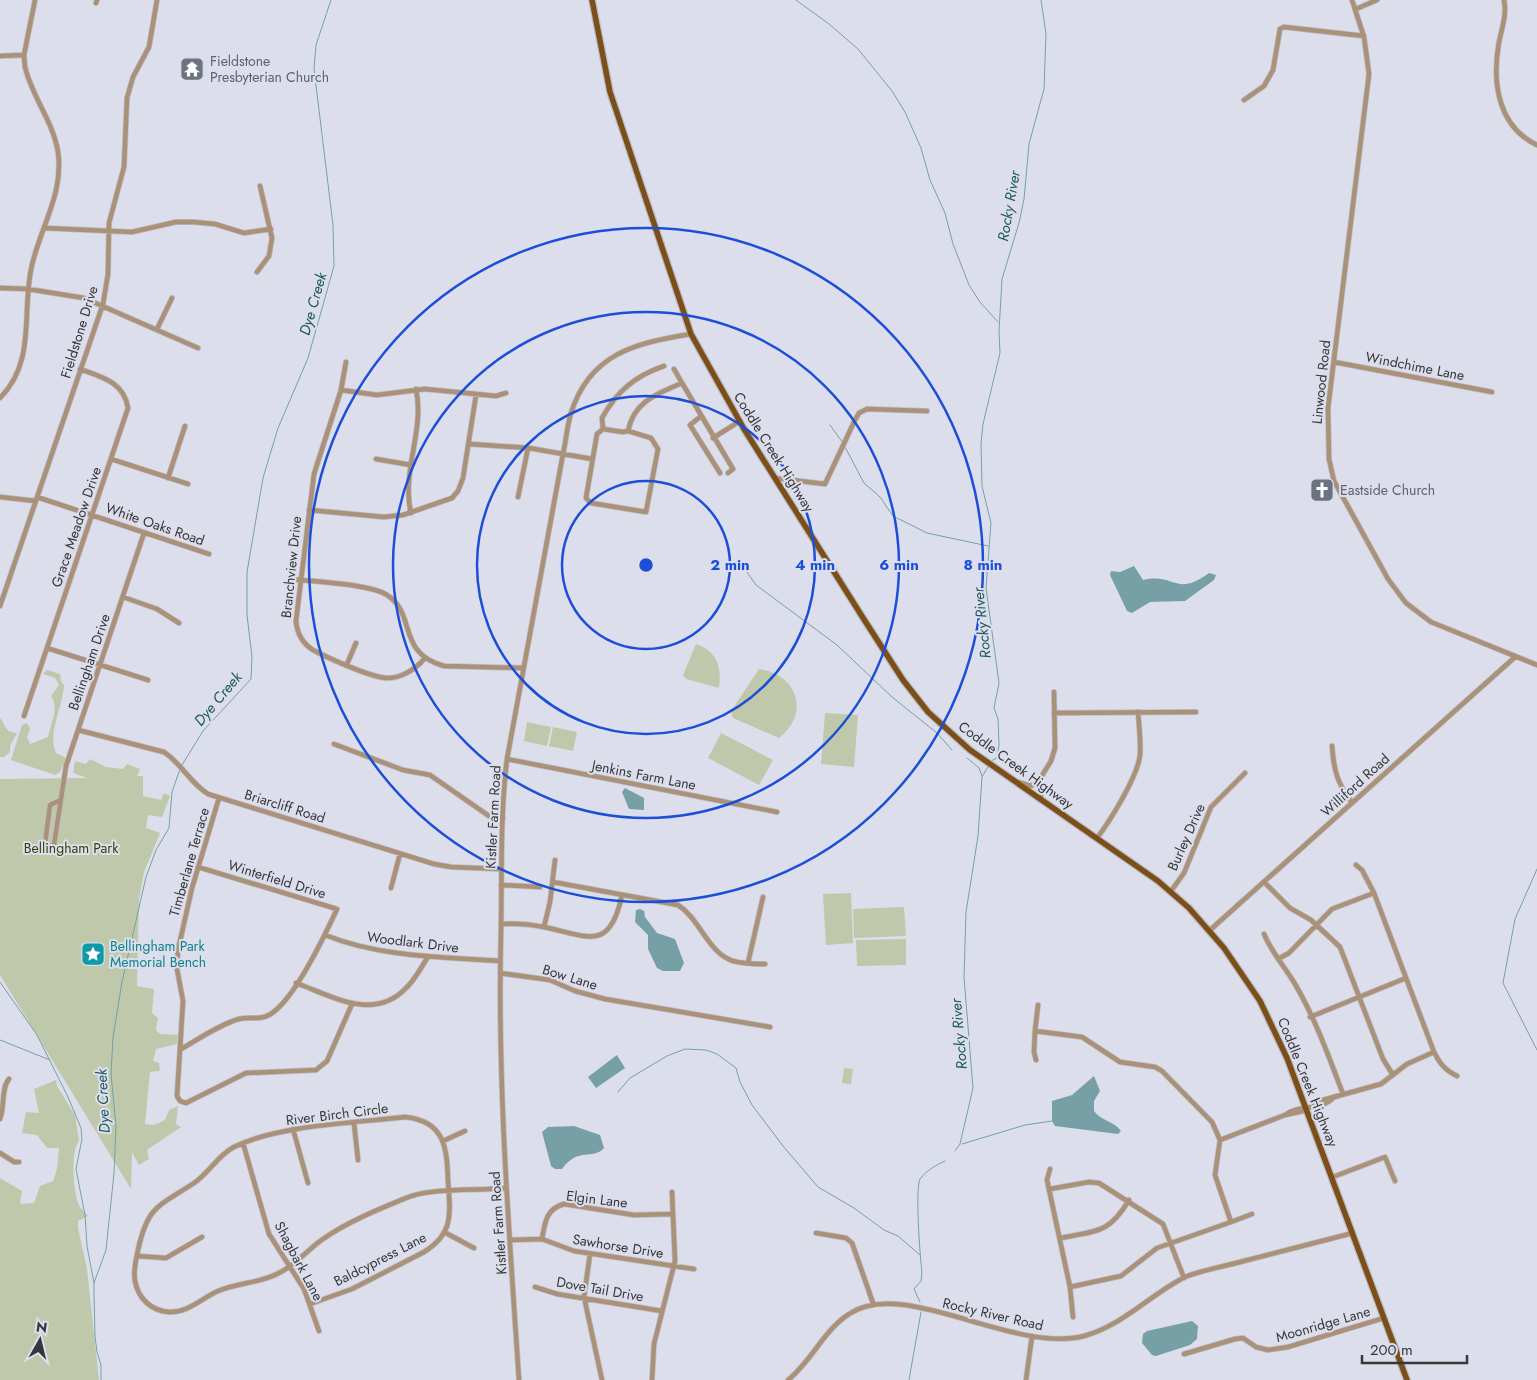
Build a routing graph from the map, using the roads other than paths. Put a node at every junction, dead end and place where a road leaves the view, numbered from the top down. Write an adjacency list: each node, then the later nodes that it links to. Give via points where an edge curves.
1 (34, 0): 9 (street)
2 (157, 0): 16 (street, Fieldstone Drive, via 149,47 132,78 127,98 124,167)
3 (592, 0): 23 (main road, Coddle Creek Highway, via 610,92)
4 (1352, 0): 7 (street, Linwood Road)
5 (1377, 0): 7 (street)
6 (1504, 0): 12 (street, via 1496,70 1500,106 1520,135)
7 (1356, 9): 8 (street, Linwood Road)
8 (1364, 36): 11 (street, via 1280,29 1273,70 1264,86); 26 (street, Linwood Road, via 1369,74 1367,100)
9 (24, 55): 10 (street); 14 (street, via 27,76 50,125 58,153 56,194)
10 (0, 56)
11 (1244, 100)
12 (1537, 145)
13 (260, 186): 15 (street)
14 (44, 228): 16 (street); 19 (street, via 33,260)
15 (271, 229): 16 (street, via 244,233 215,224 176,222 143,230); 17 (street, via 269,256)
16 (108, 231): 21 (street, Fieldstone Drive, via 108,274)
17 (257, 272)
18 (0, 288): 19 (street)
19 (28, 289): 21 (street); 36 (street, via 28,328 22,360 10,388)
20 (172, 298): 22 (street)
21 (102, 304): 22 (street); 28 (street, Fieldstone Drive)
22 (157, 329): 24 (street)
23 (691, 334): 39 (main road, Coddle Creek Highway); 46 (street, Kistler Farm Road, via 638,344 616,355 596,371 577,398)
24 (198, 348)
25 (346, 362): 32 (street, Branchview Drive)
26 (1334, 362): 33 (street, Windchime Lane); 71 (street, Linwood Road, via 1328,432 1334,480 1388,579 1406,603 1424,618)
27 (664, 366): 41 (street, via 622,389 602,418)
28 (80, 369): 47 (street, Grace Meadow Drive, via 117,384 127,399 126,416); 58 (street, Fieldstone Drive)
29 (674, 369): 30 (street)
30 (682, 383): 38 (street); 42 (street, via 639,407)
31 (416, 389): 32 (street, via 377,395); 35 (street); 50 (street, via 418,416)
32 (341, 390): 59 (street, Branchview Drive, via 314,474)
33 (1492, 392)
34 (506, 393): 35 (street)
35 (476, 395): 44 (street)
36 (0, 398)
37 (927, 411): 54 (street, via 867,408 855,420 825,484)
38 (700, 418): 43 (street); 51 (street, via 690,425)
39 (740, 421): 43 (street); 54 (main road, Coddle Creek Highway)
40 (185, 426): 53 (street)
41 (603, 429): 42 (street); 49 (street, via 597,434)
42 (628, 431): 49 (street, via 651,438 657,445 646,512 588,501 586,494)
43 (713, 438): 52 (street, via 733,469)
44 (469, 444): 45 (street); 60 (street, via 458,491 452,498)
45 (528, 448): 46 (street); 57 (street)
46 (563, 454): 49 (street); 76 (street, Kistler Farm Road)
47 (111, 459): 53 (street); 61 (street, Grace Meadow Drive)
48 (376, 459): 50 (street)
49 (592, 459)
50 (411, 465): 60 (street, via 407,494)
51 (720, 473)
52 (728, 473)
53 (168, 478): 55 (street)
54 (775, 478): 88 (main road, Coddle Creek Highway, via 903,680 928,712 970,750)
55 (188, 484)
56 (0, 497): 58 (street, White Oaks Road)
57 (518, 498)
58 (36, 499): 61 (street, White Oaks Road); 67 (street, Fieldstone Drive)
59 (309, 510): 60 (street, via 384,517); 65 (street, Branchview Drive)
60 (411, 513)
61 (92, 515): 62 (street, White Oaks Road); 70 (street, Grace Meadow Drive)
62 (144, 532): 63 (street, White Oaks Road); 66 (street, Bellingham Drive)
63 (209, 554)
64 (292, 579): 65 (street)
65 (301, 580): 72 (street, via 368,588 387,595 400,609 416,650); 73 (street, Branchview Drive, via 296,620 300,637 313,650)
66 (123, 597): 68 (street, via 157,609); 74 (street, Bellingham Drive)
67 (0, 606)
68 (179, 623)
69 (356, 643): 73 (street)
70 (47, 648): 74 (street); 82 (street, Grace Meadow Drive)
71 (1516, 657): 75 (street, Linwood Road); 93 (street, Williford Road)
72 (424, 659): 73 (street, Branchview Drive, via 409,671 392,678 372,675); 76 (street, via 444,666)
73 (347, 664)
74 (100, 665): 77 (street); 83 (street, Bellingham Drive)
75 (1537, 665)
76 (524, 668): 86 (street, Kistler Farm Road)
77 (148, 680)
78 (1054, 692): 81 (street)
79 (1138, 712): 80 (street); 81 (street); 96 (street, via 1140,756 1108,823)
80 (1196, 712)
81 (1054, 713): 89 (street, via 1053,754)
82 (24, 716)
83 (78, 730): 90 (street, Briarcliff Road, via 164,752 175,759 198,788); 91 (street, Bellingham Drive, via 66,766)
84 (334, 744): 95 (street, via 402,770 430,774 489,816)
85 (1332, 746): 93 (street, via 1335,774)
86 (507, 759): 94 (street, Jenkins Farm Lane); 95 (street, Kistler Farm Road)
87 (1244, 773): 107 (street, Burley Drive, via 1211,807 1184,873)
88 (1015, 781): 89 (street, via 1030,786); 92 (main road, Coddle Creek Highway)
89 (1038, 782): 92 (street)
90 (219, 798): 97 (street, Briarcliff Road); 100 (street, Timberlane Terrace)
91 (61, 800): 91 (street, Bellingham Drive, via 50,805 45,844 48,847 54,845)
92 (1041, 800): 96 (main road, Coddle Creek Highway)
93 (1352, 803): 103 (street, Williford Road)
94 (777, 812)
95 (503, 818): 101 (street, Kistler Farm Road)
96 (1097, 838): 107 (main road, Coddle Creek Highway)
97 (400, 854): 101 (street, Briarcliff Road, via 451,867); 106 (street)
98 (555, 860): 102 (street)
99 (1356, 865): 108 (street)
100 (198, 867): 116 (street, Winterfield Drive, via 337,909); 131 (street, Timberlane Terrace, via 178,950 177,969 183,1002)
101 (501, 869): 104 (street, Kistler Farm Road)
102 (553, 882): 109 (street); 113 (street)
103 (1264, 882): 112 (street, via 1290,908); 114 (street, Williford Road)
104 (501, 885): 105 (street); 111 (street, Kistler Farm Road)
105 (540, 887)
106 (390, 888)
107 (1171, 891): 114 (main road, Coddle Creek Highway)
108 (1374, 893): 112 (street, via 1332,909); 123 (street)
109 (622, 895): 113 (street, via 617,916 599,935 584,937); 120 (street, via 678,906 720,953 733,961)
110 (763, 897): 120 (street)
111 (501, 924): 113 (street); 119 (street, Kistler Farm Road)
112 (1316, 924): 118 (street, via 1289,953); 125 (street, via 1340,947)
113 (544, 927)
114 (1209, 931): 138 (main road, Coddle Creek Highway, via 1260,1001 1283,1048)
115 (1264, 934): 118 (street)
116 (325, 935): 117 (street, Woodlark Drive, via 350,945); 124 (street, Winterfield Drive)
117 (428, 957): 119 (street, Woodlark Drive); 126 (street, via 399,996 377,1005)
118 (1278, 959): 128 (street, via 1295,984)
119 (500, 961): 122 (street, Kistler Farm Road)
120 (748, 963): 121 (street)
121 (765, 964)
122 (500, 973): 129 (street, Bow Lane, via 550,980 605,999); 153 (street, Kistler Farm Road)
123 (1406, 978): 125 (street); 132 (street)
124 (296, 983): 126 (street); 131 (street, Winterfield Drive, via 285,1000 268,1016 238,1020)
125 (1360, 996): 128 (street); 134 (street, via 1383,1059)
126 (352, 1004): 131 (street, Timberlane Terrace, via 327,1061 316,1070 246,1073 186,1103 177,1096)
127 (1038, 1005): 130 (street)
128 (1310, 1017): 137 (street)
129 (770, 1027)
130 (1036, 1032): 133 (street); 143 (street, via 1082,1037 1120,1062 1155,1066 1212,1122)
131 (181, 1049)
132 (1434, 1052): 134 (street, via 1416,1059); 135 (street, via 1440,1064)
133 (1036, 1060)
134 (1393, 1075): 137 (street, via 1381,1084)
135 (1457, 1076)
136 (9, 1079): 139 (street)
137 (1343, 1094): 138 (street)
138 (1305, 1108): 143 (street); 150 (main road, Coddle Creek Highway)
139 (0, 1118)
140 (354, 1123): 141 (street, River Birch Circle); 144 (street, River Birch Circle, via 414,1118 432,1126); 147 (street)
141 (293, 1130): 145 (street, River Birch Circle); 152 (street)
142 (465, 1131): 144 (street)
143 (1220, 1140): 160 (street, via 1214,1175)
144 (444, 1141): 155 (street)
145 (243, 1144): 171 (street, River Birch Circle, via 226,1152 199,1180 153,1210 144,1224); 173 (street, Shagbark Lane, via 269,1234)
146 (0, 1153): 148 (street)
147 (358, 1160)
148 (19, 1162)
149 (1050, 1170): 154 (street, via 1047,1180)
150 (1333, 1177): 151 (street, via 1385,1157); 163 (main road, Coddle Creek Highway)
151 (1395, 1181)
152 (308, 1183)
153 (506, 1188): 155 (street, River Birch Circle); 167 (street, Kistler Farm Road)
154 (1050, 1189): 157 (street, via 1094,1182 1106,1185); 165 (street)
155 (449, 1192): 161 (street, Baldcypress Lane, via 451,1215); 173 (street, River Birch Circle, via 414,1195 388,1206 324,1238)
156 (672, 1192): 158 (street)
157 (1129, 1200): 165 (street, via 1116,1220 1105,1228); 168 (street, via 1163,1224)
158 (673, 1214): 166 (street, Elgin Lane, via 634,1215 564,1204 546,1216); 172 (street)
159 (1252, 1214): 160 (street)
160 (1230, 1222): 168 (street)
161 (444, 1232): 169 (street); 179 (street, Baldcypress Lane, via 424,1252 352,1289)
162 (816, 1233): 180 (street, via 846,1238 852,1243)
163 (1354, 1233): 175 (street, Rocky River Road); 183 (main road, Coddle Creek Highway)
164 (202, 1237): 171 (street, via 166,1258)
165 (1060, 1238): 177 (street)
166 (542, 1239): 167 (street, Sawhorse Drive); 170 (street, Sawhorse Drive, via 565,1249)
167 (511, 1240): 187 (street, Kistler Farm Road)
168 (1171, 1243): 175 (street); 177 (street, via 1153,1251 1122,1276)
169 (474, 1248)
170 (590, 1254): 172 (street, Sawhorse Drive); 178 (street)
171 (137, 1256): 173 (street, River Birch Circle, via 134,1278 142,1298 154,1308 170,1312 190,1307 220,1290 270,1278)
172 (674, 1266): 174 (street, Sawhorse Drive); 181 (street)
173 (290, 1267): 179 (street, Shagbark Lane)
174 (694, 1270)
175 (1184, 1278): 185 (street, Rocky River Road, via 1086,1335 1074,1338)
176 (535, 1287): 178 (street, Dove Tail Drive)
177 (1070, 1287): 182 (street)
178 (584, 1297): 181 (street, Dove Tail Drive); 188 (street)
179 (310, 1304): 184 (street, Shagbark Lane)
180 (873, 1304): 185 (street, Rocky River Road, via 905,1305); 190 (street, Rocky River Road, via 848,1314)
181 (662, 1311): 189 (street, via 654,1344)
182 (1073, 1317)
183 (1384, 1318): 186 (street, Moonridge Lane, via 1288,1347 1264,1350 1243,1338); 192 (main road, Coddle Creek Highway)
184 (319, 1331)
185 (1032, 1336): 191 (street)
186 (1184, 1354)
187 (519, 1380)
188 (602, 1380)
189 (652, 1380)
190 (788, 1380)
191 (1026, 1380)
192 (1407, 1380)

